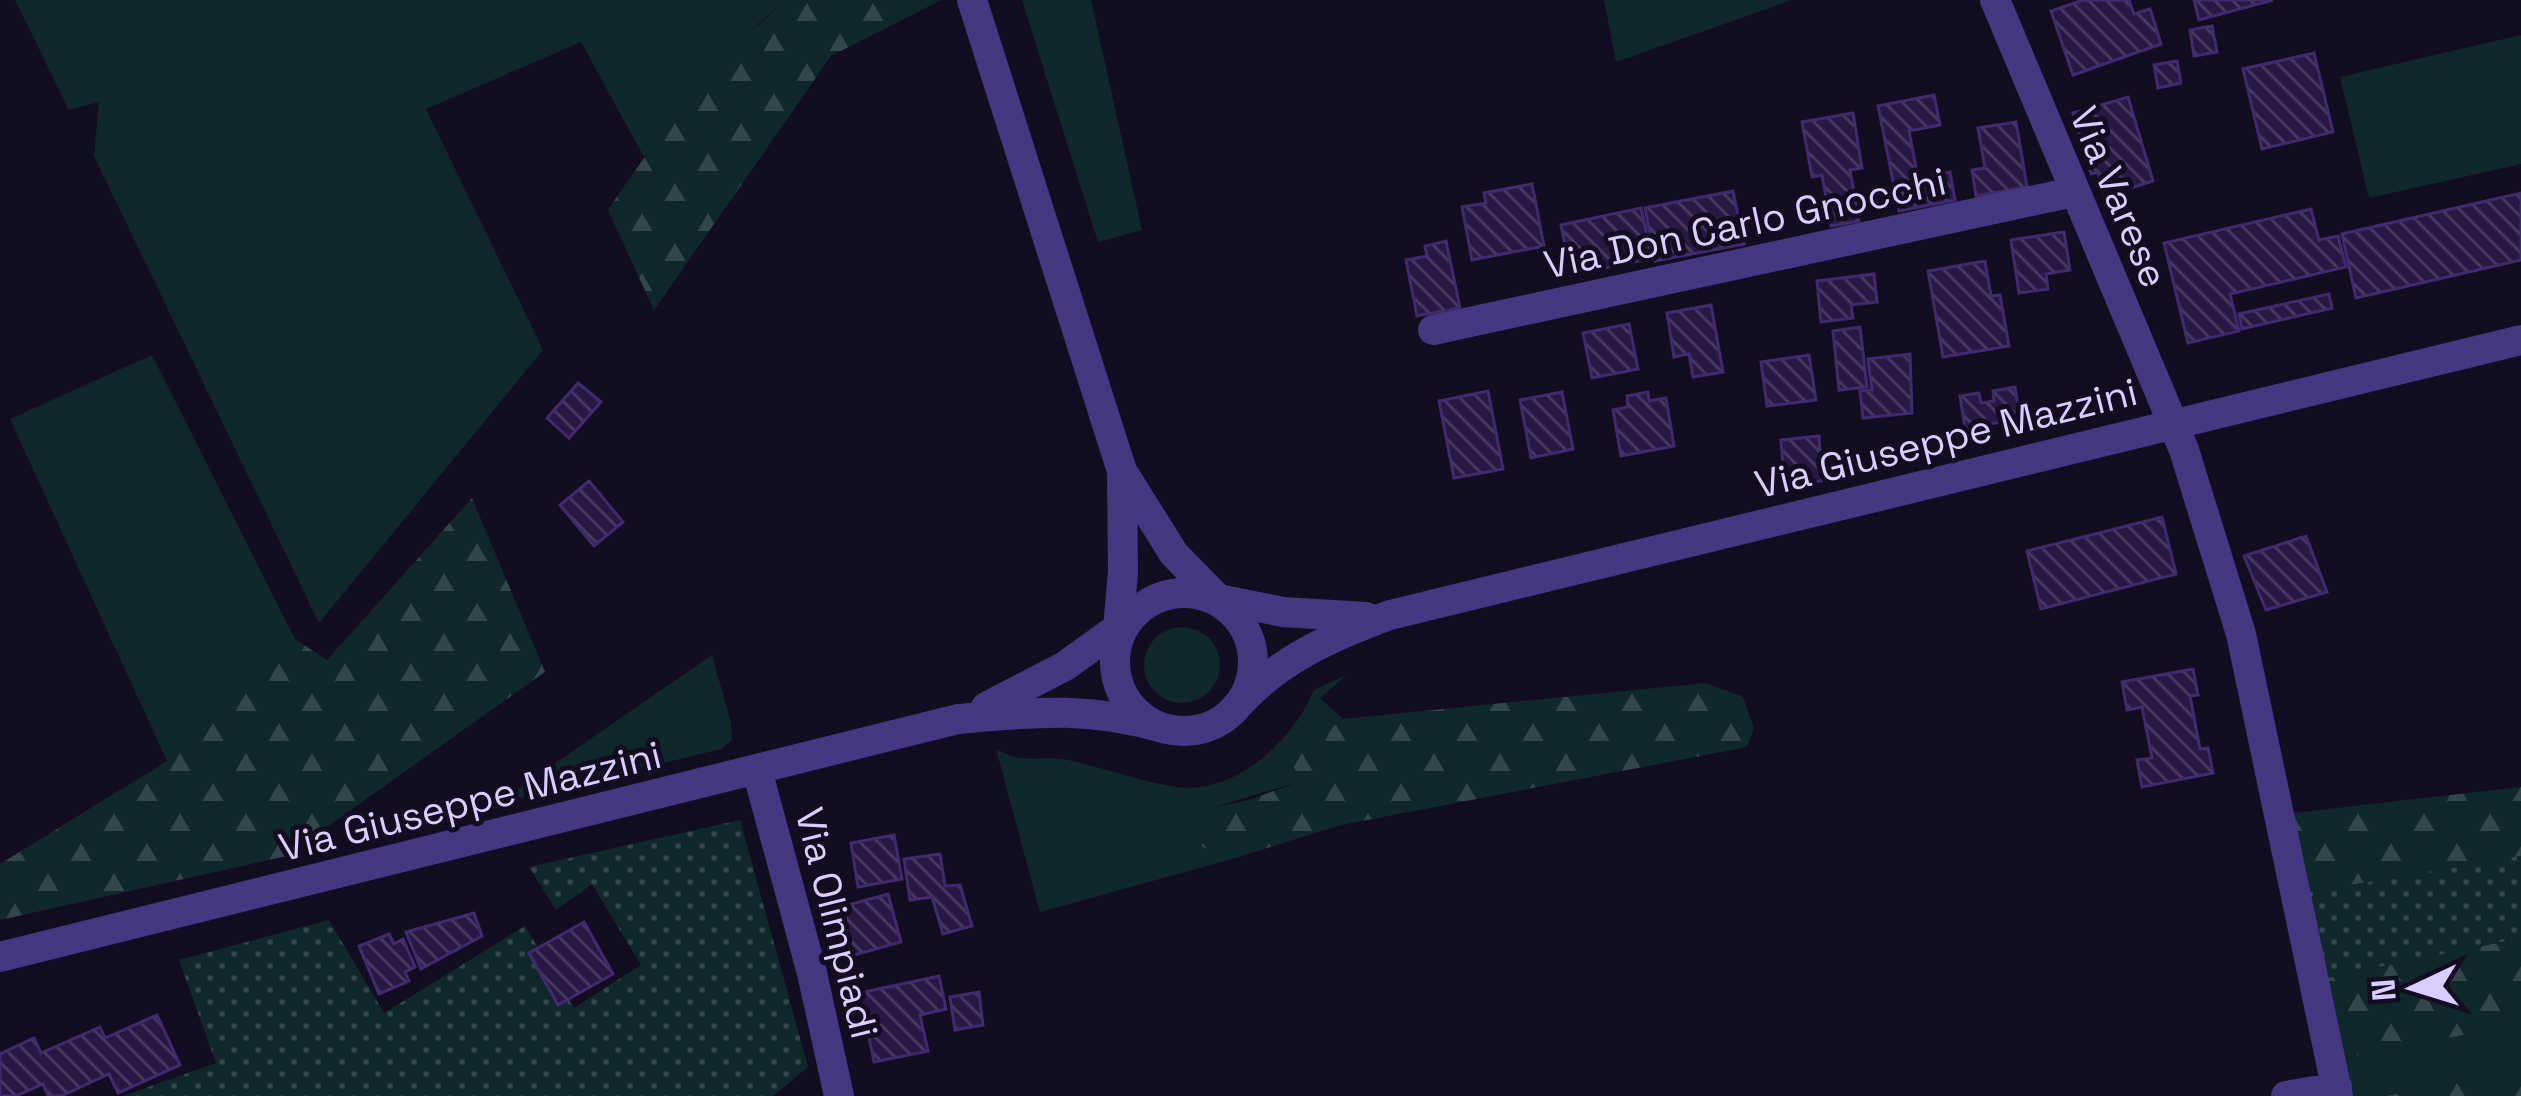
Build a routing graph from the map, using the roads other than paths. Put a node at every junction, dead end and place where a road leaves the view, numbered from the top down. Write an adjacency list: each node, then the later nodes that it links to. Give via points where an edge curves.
1 (972, 0): 7 (street)
2 (1994, 0): 3 (street, Via Varese)
3 (2073, 192): 4 (street, Via Don Carlo Gnocchi); 6 (street, Via Varese)
4 (1433, 330)
5 (2521, 340): 6 (street, Via Giuseppe Mazzini)
6 (2174, 423): 9 (street, Via Giuseppe Mazzini); 17 (street, Via Varese, via 2241,634)
7 (1122, 471): 8 (street); 10 (street)
8 (1214, 601): 9 (street, Via Giuseppe Mazzini, via 1324,617); 10 (street, via 1165,596); 11 (street, via 1245,630 1252,656 1250,682)
9 (1390, 615): 11 (street, Via Giuseppe Mazzini, via 1296,655)
10 (1123, 633): 12 (street, Via Giuseppe Mazzini); 13 (street, via 1117,675 1126,700)
11 (1235, 708): 13 (street, via 1201,729)
12 (958, 719): 13 (street, Via Giuseppe Mazzini, via 1070,710); 14 (street, Via Giuseppe Mazzini)
13 (1166, 728)
14 (757, 770): 15 (street, Via Giuseppe Mazzini); 16 (street, Via Olimpiadi)
15 (0, 957)
16 (836, 1085): 18 (street)
17 (2337, 1091): 19 (street)
18 (808, 1096)
19 (2286, 1096)

